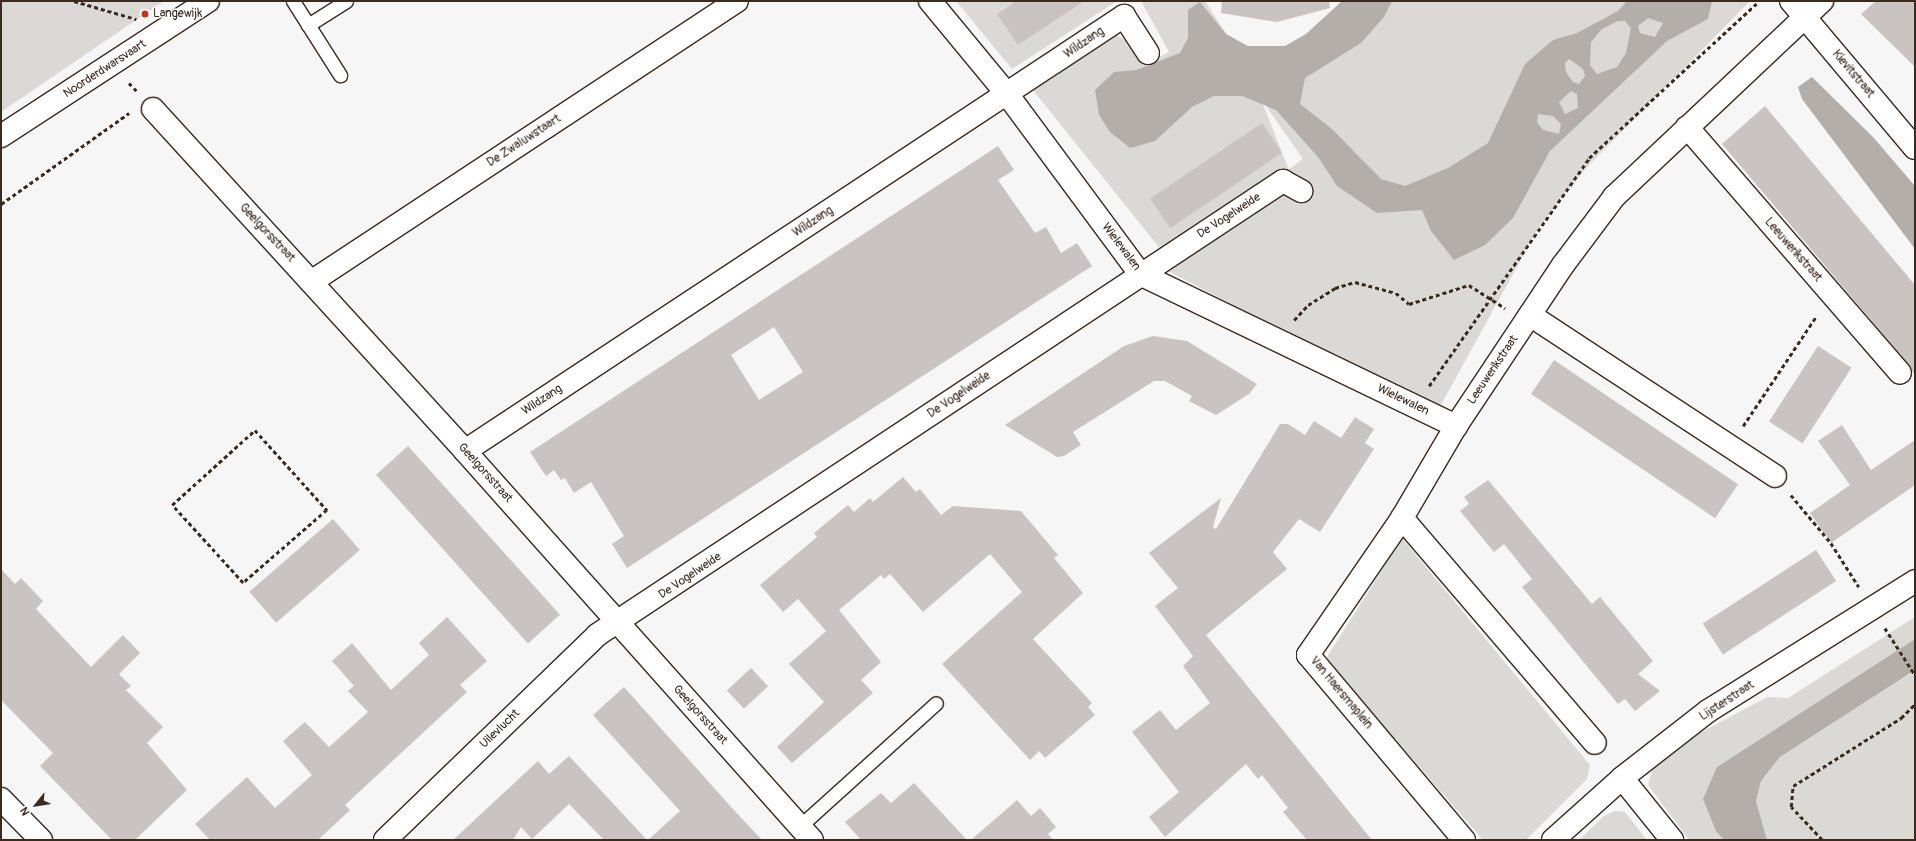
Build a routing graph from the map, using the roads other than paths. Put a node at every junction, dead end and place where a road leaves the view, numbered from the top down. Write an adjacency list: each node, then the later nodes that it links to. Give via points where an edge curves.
1 (208, 1): 14 (street, Noorderdwarsvaart)
2 (294, 1): 8 (lane)
3 (346, 1): 8 (lane)
4 (737, 1): 18 (street, De Zwaluwstaart)
5 (930, 1): 11 (street, Wielewalen)
6 (1822, 1): 7 (street, Leeuwerikstraat)
7 (1798, 9): 13 (street, Leeuwerikstraat); 15 (street, Kievitstraat)
8 (308, 25): 10 (lane)
9 (1148, 53): 11 (street, Wildzang, via 1124,16)
10 (340, 75)
11 (1007, 94): 17 (street, Wielewalen); 22 (street, Wildzang)
12 (149, 105): 18 (street, Geelgorsstraat)
13 (1687, 127): 19 (street, Leeuwerikstraat, via 1614,197); 20 (street, Leeuwerikstraat)
14 (1, 136)
15 (1915, 148)
16 (1301, 191): 17 (street, De Vogelweide, via 1284,181)
17 (1140, 274): 21 (street, Wielewalen); 26 (street, De Vogelweide)
18 (311, 282): 22 (street, Geelgorsstraat)
19 (1527, 319): 21 (street, Leeuwerikstraat); 23 (street)
20 (1900, 373)
21 (1456, 426): 24 (street, Van Haersmaplein)
22 (465, 451): 26 (street, Geelgorsstraat)
23 (1775, 476)
24 (1402, 518): 28 (street); 34 (street, Van Haersmaplein, via 1308,655)
25 (1915, 581): 29 (street, Lijsterstraat, via 1708,711)
26 (619, 623): 31 (street, Geelgorsstraat); 33 (street, Uilevlucht, via 597,635)
27 (936, 703): 31 (lane)
28 (1595, 744)
29 (1622, 778): 35 (street, Lijsterstraat); 36 (street)
30 (1, 799): 32 (street)
31 (808, 836)
32 (41, 840)
33 (385, 840)
34 (1464, 840)
35 (1553, 840)
36 (1672, 840)

